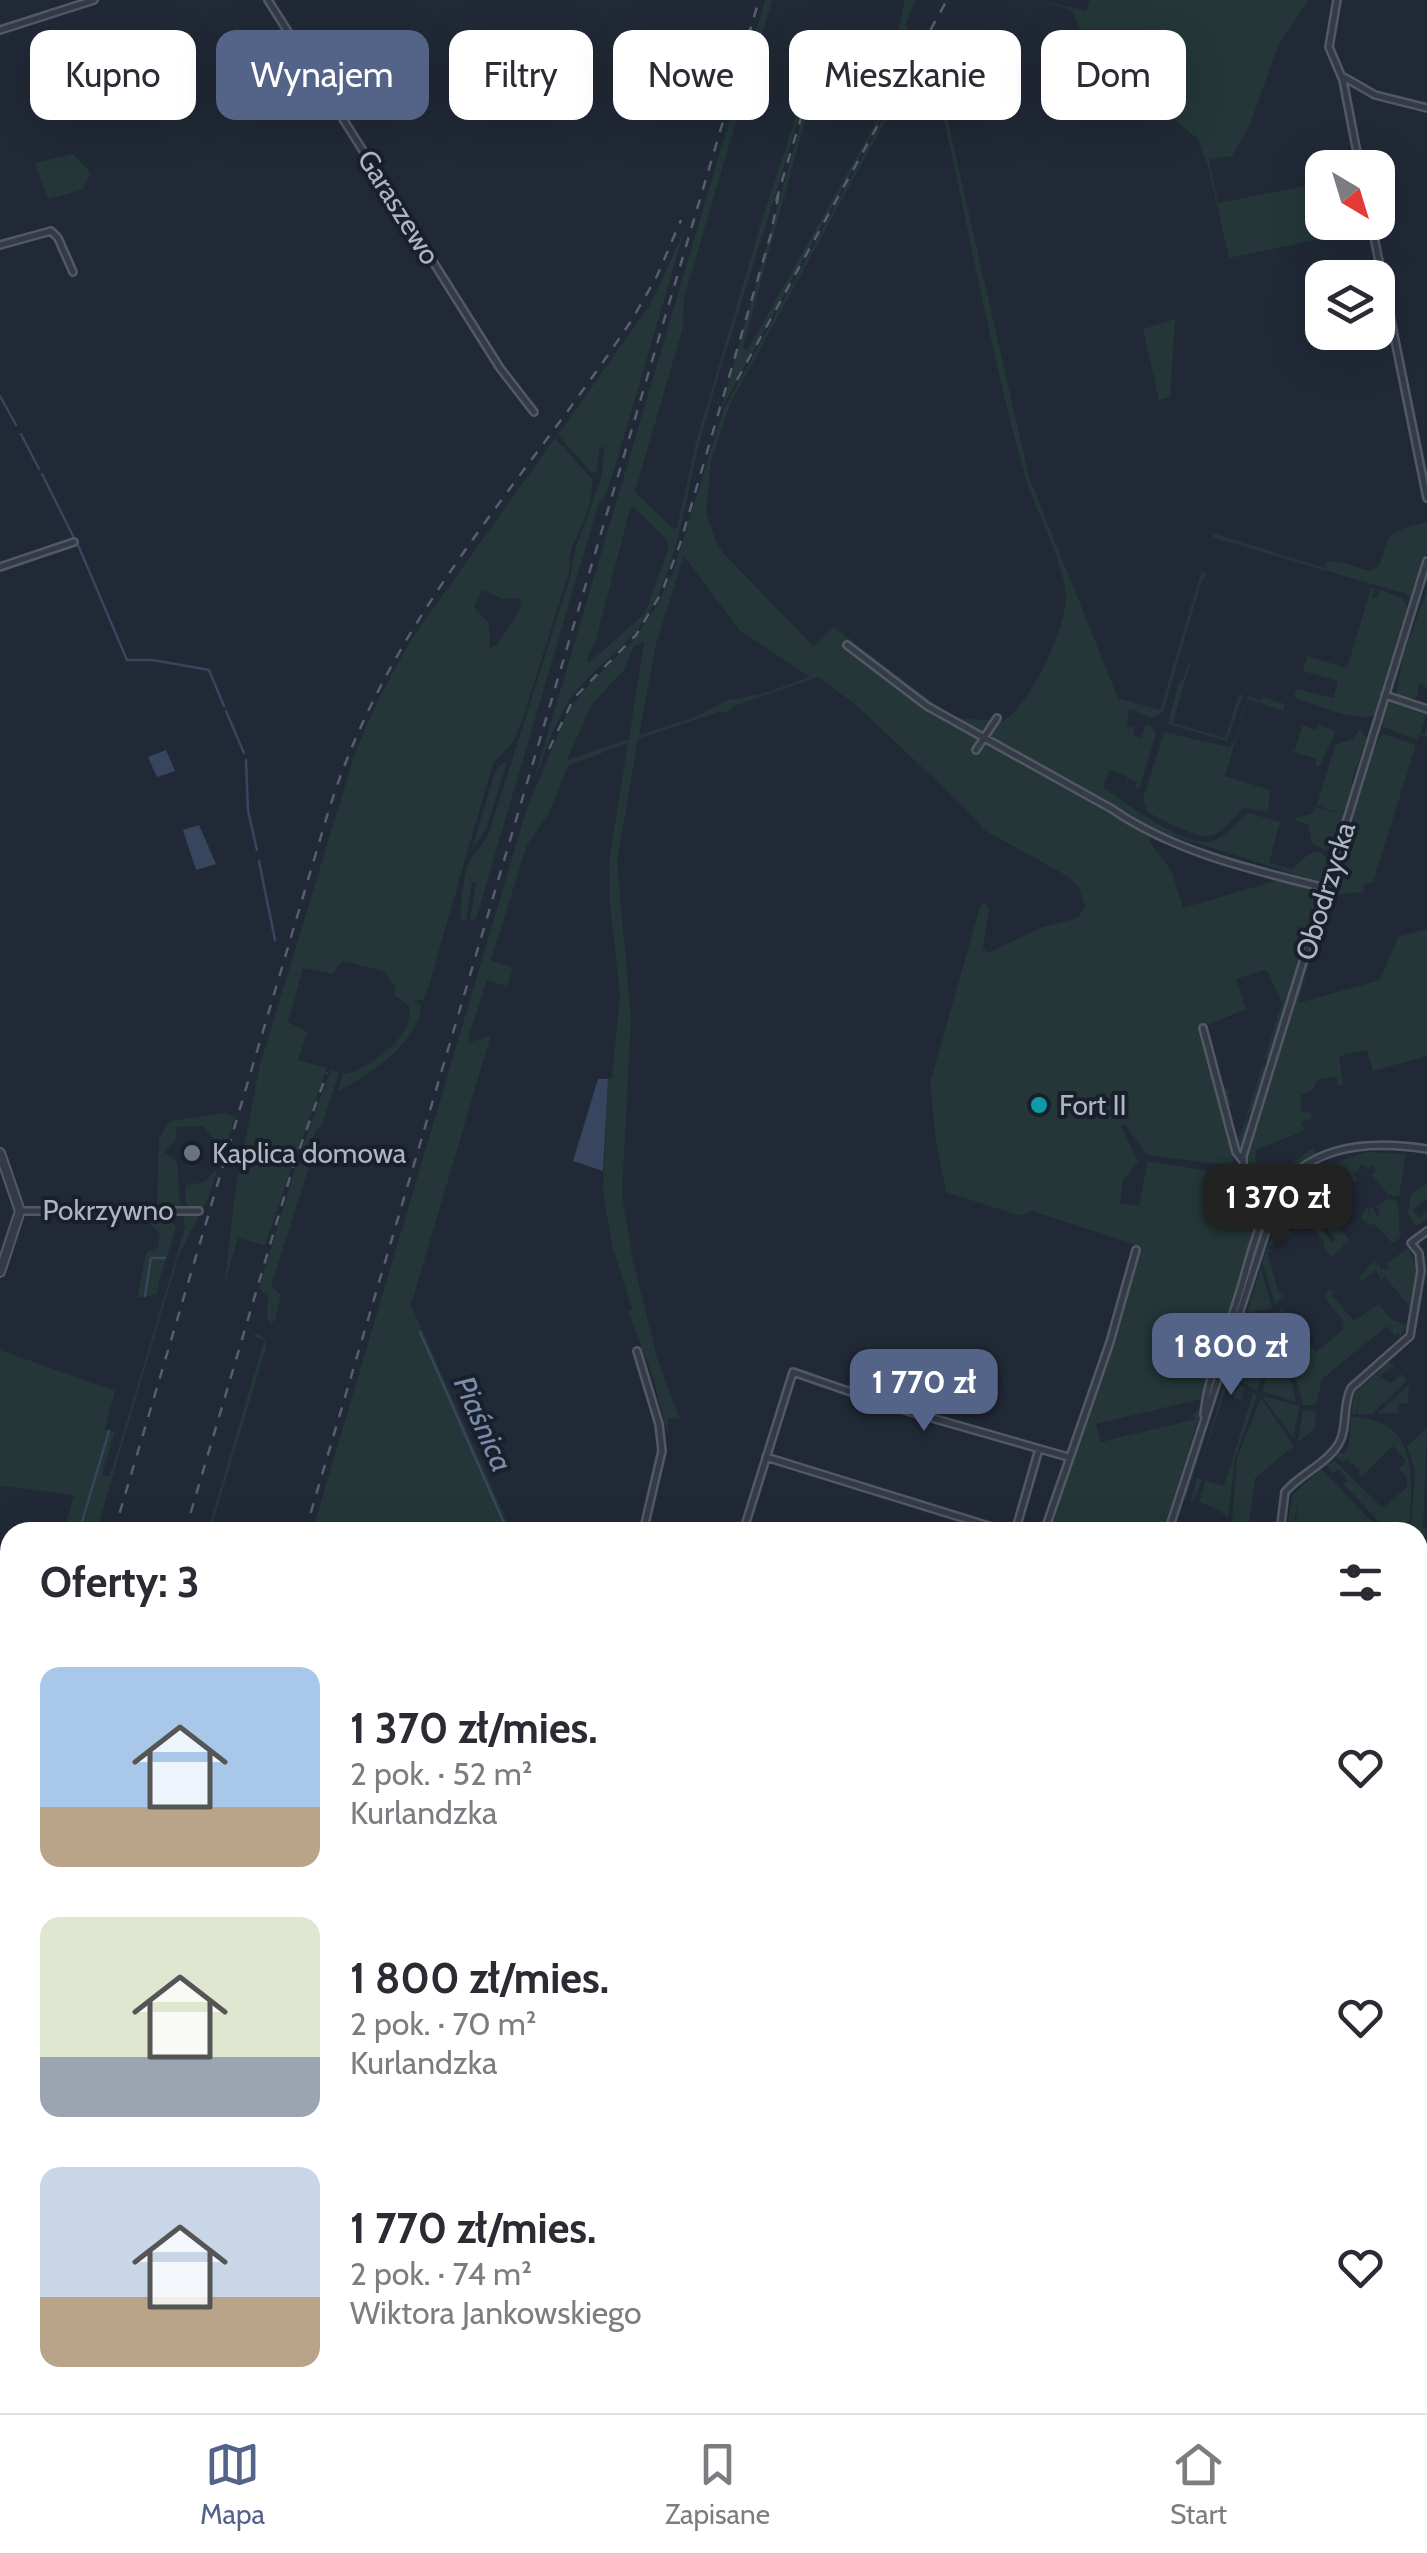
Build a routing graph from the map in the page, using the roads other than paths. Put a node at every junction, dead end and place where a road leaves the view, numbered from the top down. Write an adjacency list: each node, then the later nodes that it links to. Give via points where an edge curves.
1 (94, 0): 4 (street)
2 (268, 0): 11 (street, Garaszewo)
3 (1337, 0): 5 (street, via 1330,47)
4 (0, 30)
5 (1342, 76): 6 (street, via 1375,95); 7 (street)
6 (1427, 108)
7 (1356, 150)
8 (1375, 240): 12 (street)
9 (0, 246): 10 (street, via 52,231)
10 (73, 272)
11 (534, 412)
12 (1427, 498)
13 (74, 542): 15 (street)
14 (1427, 561): 17 (street, Obodrzycka)
15 (0, 567)
16 (847, 645): 20 (street)
17 (1385, 695): 18 (street); 22 (street, Obodrzycka)
18 (1427, 710)
19 (997, 718): 20 (street)
20 (983, 739): 21 (street); 22 (street, via 1160,838)
21 (976, 750)
22 (1326, 888): 26 (street, Obodrzycka)
23 (1203, 1028): 26 (street)
24 (1427, 1149): 27 (street, via 1366,1144 1329,1154 1302,1170)
25 (0, 1153): 28 (street, Pokrzywno)
26 (1242, 1161): 27 (street, via 1243,1181)
27 (1271, 1209): 44 (street)
28 (20, 1211): 29 (street, Pokrzywno); 32 (street)
29 (199, 1211)
30 (1427, 1231): 45 (street, via 1411,1243 1421,1271 1410,1336 1350,1388 1342,1438 1285,1492)
31 (2, 1233): 32 (street)
32 (13, 1235): 34 (street)
33 (1136, 1250): 38 (street)
34 (0, 1272)
35 (638, 1351): 39 (street, via 662,1451)
36 (1040, 1449): 37 (street, via 793,1372); 38 (street); 42 (street)
37 (766, 1457): 40 (street); 41 (street)
38 (1068, 1457): 43 (street)
39 (645, 1522)
40 (746, 1522)
41 (979, 1522)
42 (1015, 1522)
43 (1047, 1522)
44 (1171, 1522)
45 (1281, 1522)

